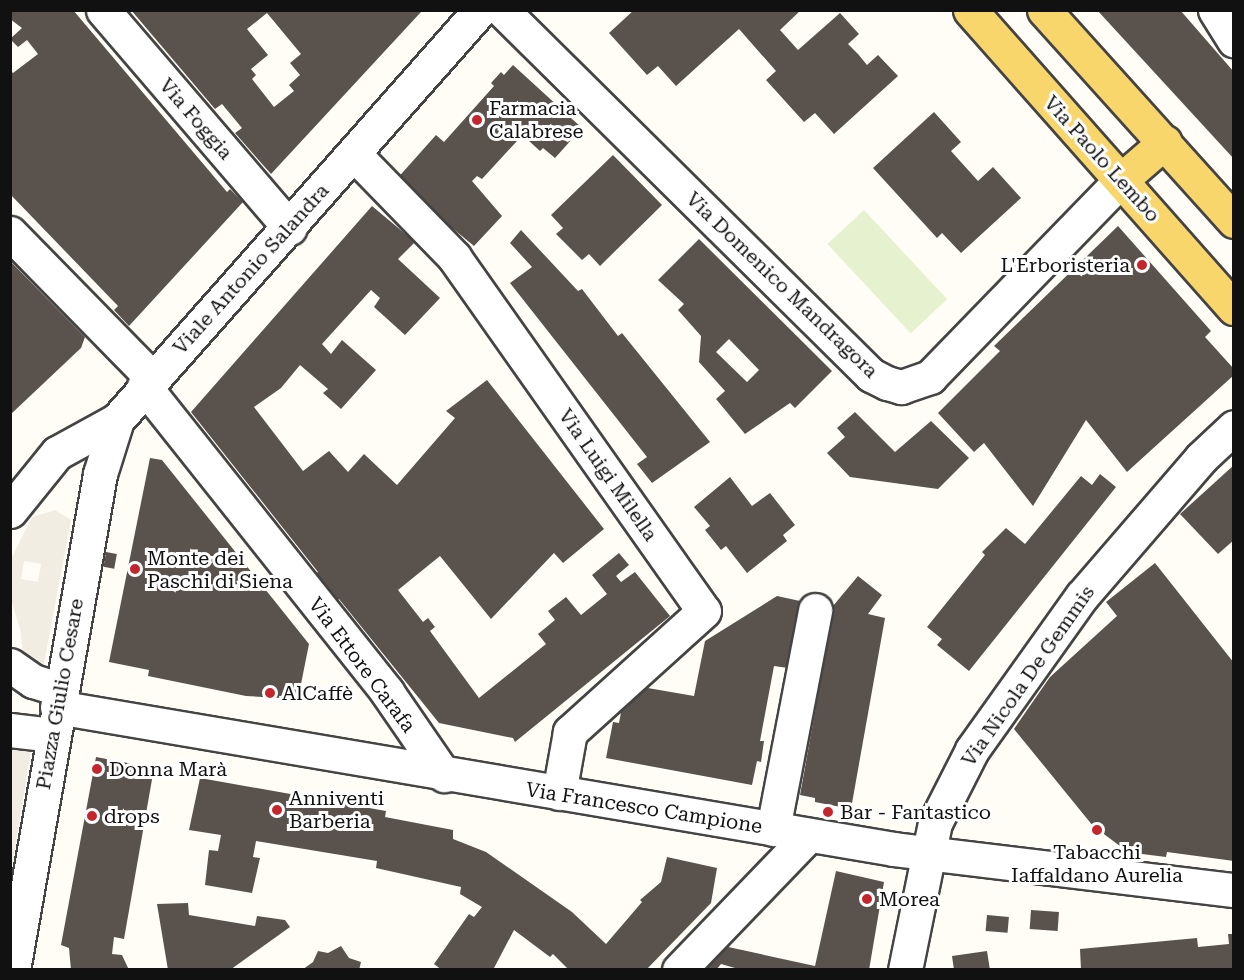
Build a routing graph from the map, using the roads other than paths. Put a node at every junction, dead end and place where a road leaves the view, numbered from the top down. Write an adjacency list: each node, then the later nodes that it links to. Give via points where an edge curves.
1 (103, 10): 12 (street, Via Foggia)
2 (502, 10): 10 (street, Via Domenico Mandragora, via 871,375 886,383 901,387 930,377)
3 (970, 10): 10 (main road, Via Paolo Lembo)
4 (1044, 10): 8 (main road)
5 (1215, 10): 7 (street)
6 (461, 18): 9 (street, Viale Antonio Salandra)
7 (1233, 41)
8 (1165, 142): 10 (main road); 11 (main road)
9 (354, 154): 12 (street, Viale Antonio Salandra); 24 (street, Via Luigi Milella, via 466,273 704,611 570,732)
10 (1121, 180): 14 (main road, Via Paolo Lembo)
11 (1233, 221)
12 (290, 228): 15 (street, Viale Antonio Salandra)
13 (10, 233): 15 (street, Via Ettore Carafa)
14 (1233, 308)
15 (148, 382): 16 (street, Viale Antonio Salandra); 23 (street, Via Ettore Carafa, via 387,692)
16 (117, 420): 18 (street, Viale Antonio Salandra, via 57,453); 21 (street, Piazza Giulio Cesare, via 100,474)
17 (1233, 427): 27 (street, Via Nicola De Gemmis, via 1082,596 972,750 935,823)
18 (10, 511)
19 (814, 610): 25 (street)
20 (10, 665): 21 (street, via 33,681)
21 (56, 710): 22 (street); 23 (street, Via Francesco Campione); 29 (street, Piazza Giulio Cesare)
22 (10, 730)
23 (444, 775): 24 (street, Via Francesco Campione)
24 (560, 793): 25 (street, Via Francesco Campione)
25 (772, 829): 26 (street, Via Francesco Campione)
26 (809, 835): 27 (street, Via Francesco Campione); 30 (street)
27 (927, 852): 28 (street, Via Francesco Campione); 31 (street, Via Nicola De Gemmis)
28 (1233, 890)
29 (13, 969)
30 (679, 969)
31 (905, 969)

